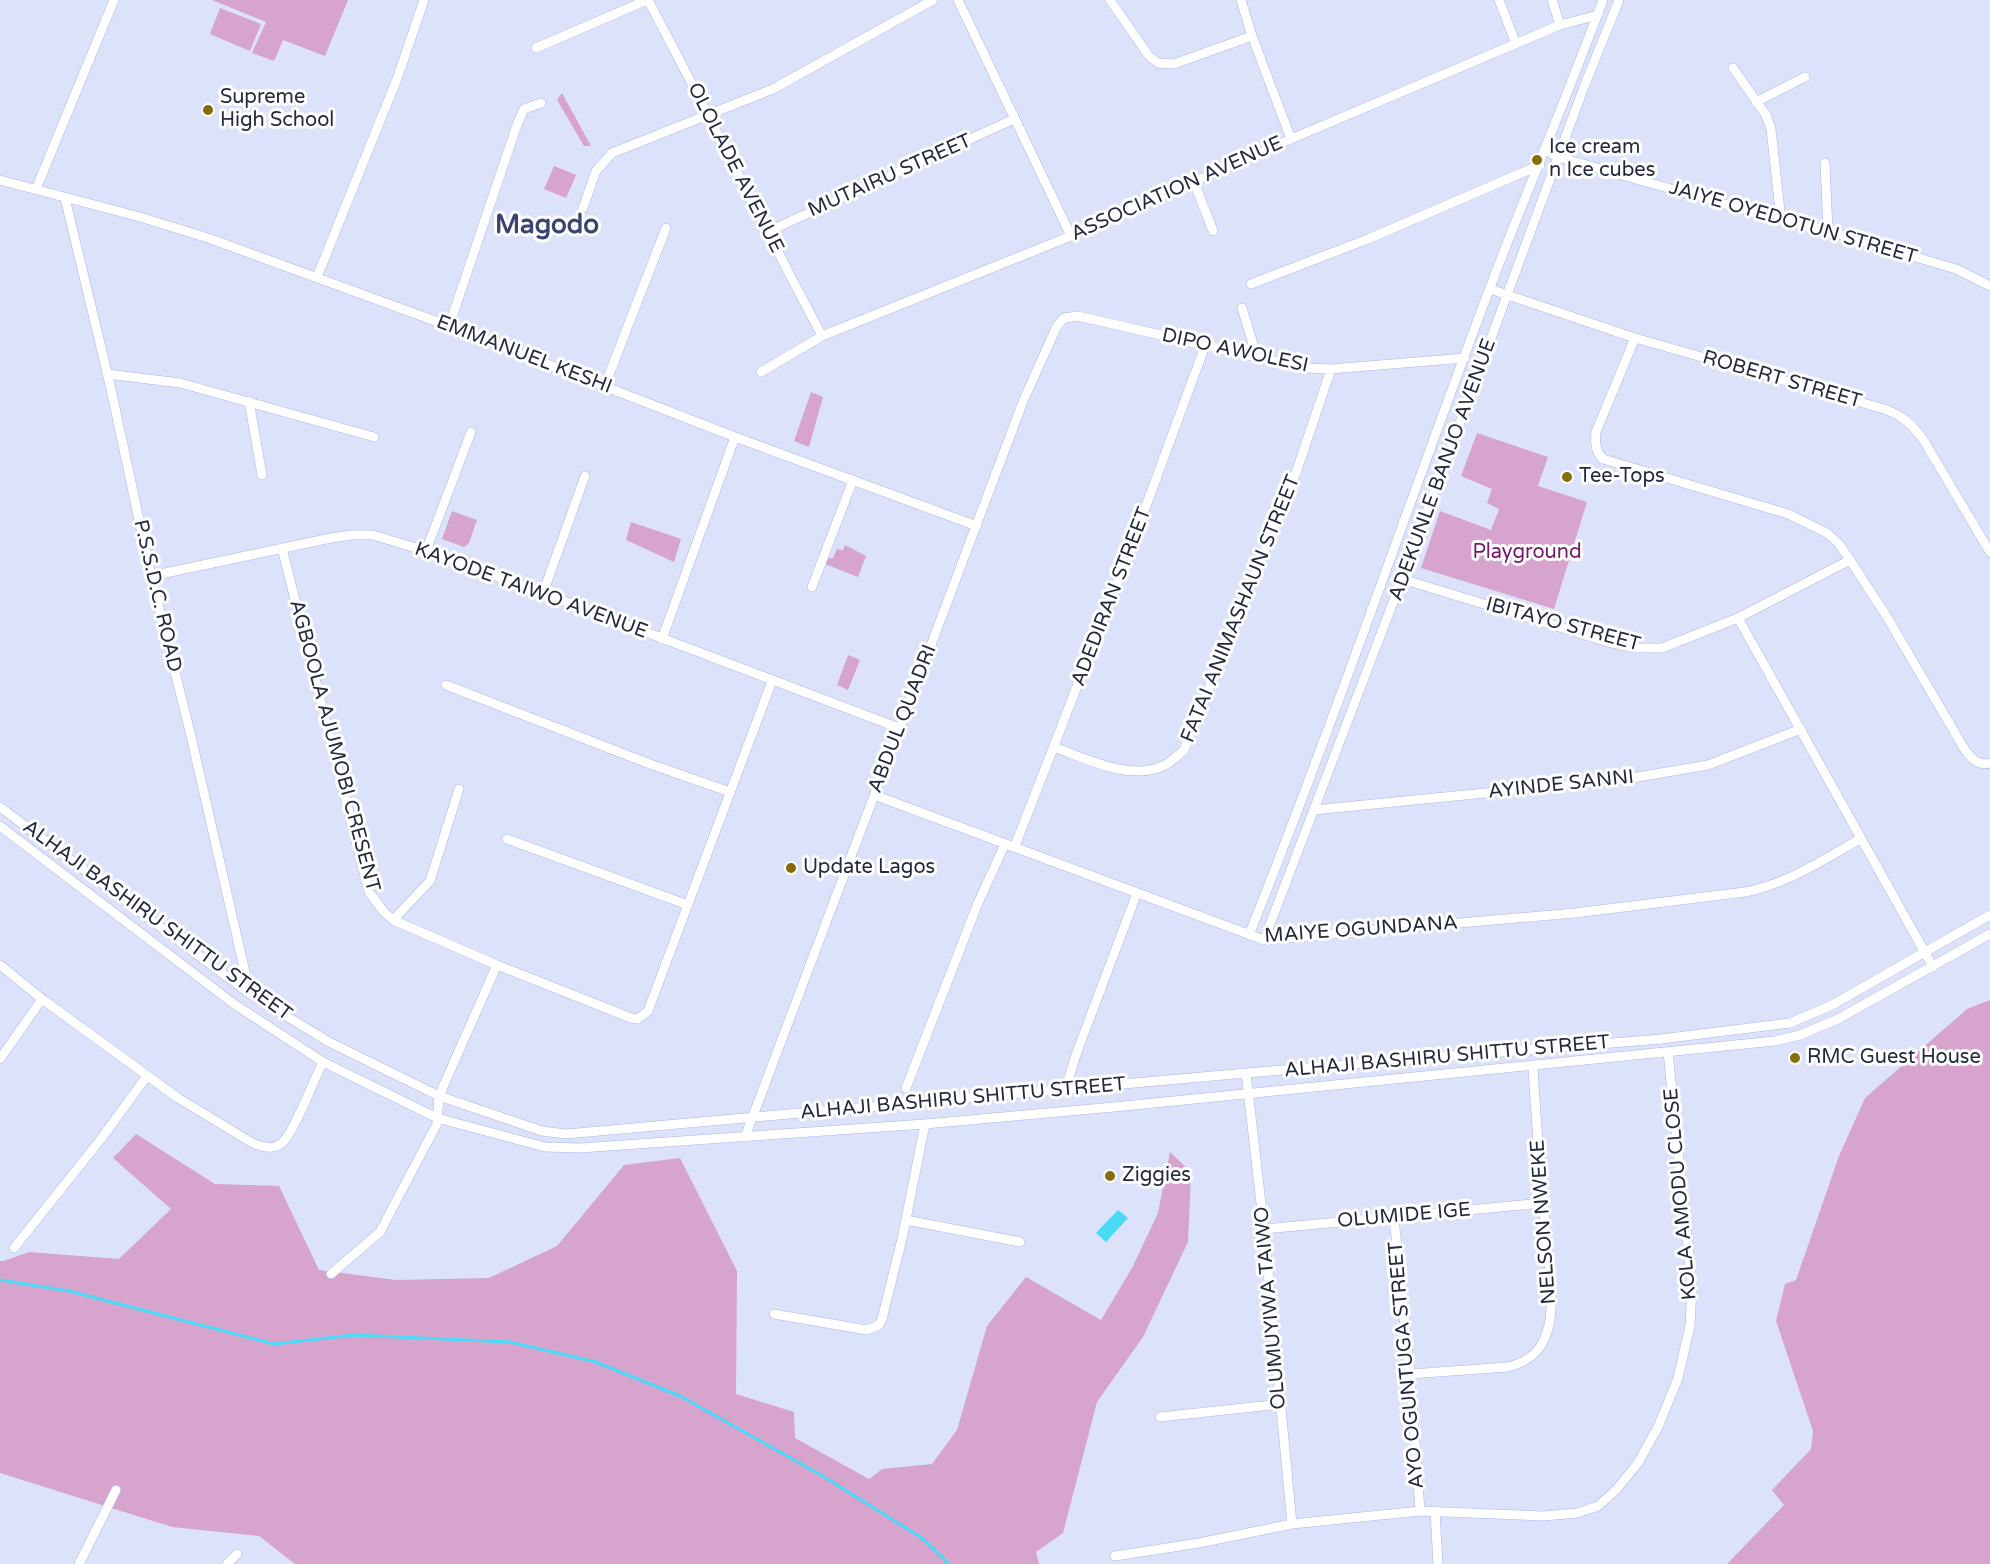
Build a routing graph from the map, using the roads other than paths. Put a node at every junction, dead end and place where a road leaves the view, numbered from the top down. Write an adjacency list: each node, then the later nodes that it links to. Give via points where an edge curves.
1 (114, 0): 30 (street)
2 (424, 0): 39 (street, via 397,79)
3 (647, 0): 16 (street); 21 (street, OLOLADE AVENUE)
4 (933, 0): 21 (street, via 773,89)
5 (958, 0): 22 (street)
6 (1110, 0): 14 (street, via 1158,63 1174,64)
7 (1240, 0): 14 (street)
8 (1499, 0): 15 (street)
9 (1552, 0): 13 (street)
10 (1603, 0): 12 (street, ADEKUNLE BANJO AVENUE)
11 (1619, 0): 25 (street, ADEKUNLE BANJO AVENUE)
12 (1598, 15): 13 (street, ASSOCIATION AVENUE); 24 (street, ADEKUNLE BANJO AVENUE)
13 (1560, 24): 15 (street, ASSOCIATION AVENUE)
14 (1252, 36): 23 (street)
15 (1516, 44): 23 (street, ASSOCIATION AVENUE)
16 (536, 48)
17 (1733, 68): 19 (street)
18 (1805, 77): 19 (street)
19 (1756, 102): 33 (street, via 1771,129)
20 (541, 103): 46 (street, via 524,109 517,125)
21 (710, 116): 32 (street, via 612,153 596,171); 37 (street, OLOLADE AVENUE)
22 (1014, 119): 37 (street, MUTAIRU STREET); 38 (street)
23 (1291, 139): 29 (street, ASSOCIATION AVENUE)
24 (1546, 150): 25 (street, JAIYE OYEDOTUN STREET); 27 (street, ADEKUNLE BANJO AVENUE)
25 (1558, 157): 33 (street, JAIYE OYEDOTUN STREET); 43 (street, ADEKUNLE BANJO AVENUE)
26 (1825, 163): 36 (street)
27 (1540, 165): 40 (street); 42 (street, ADEKUNLE BANJO AVENUE)
28 (0, 180): 30 (street, EMMANUEL KESHI)
29 (1194, 182): 35 (street); 38 (street, ASSOCIATION AVENUE)
30 (36, 189): 31 (street, EMMANUEL KESHI)
31 (65, 198): 39 (street, EMMANUEL KESHI, via 208,238); 54 (street, P.S.S.D.C. ROAD)
32 (583, 208)
33 (1781, 220): 36 (street, JAIYE OYEDOTUN STREET)
34 (666, 228): 55 (street)
35 (1213, 231)
36 (1828, 231): 41 (street, JAIYE OYEDOTUN STREET, via 1956,269)
37 (767, 232): 47 (street, OLOLADE AVENUE)
38 (1071, 236): 47 (street, ASSOCIATION AVENUE)
39 (317, 277): 46 (street, EMMANUEL KESHI)
40 (1251, 284)
41 (1990, 286)
42 (1490, 289): 43 (street, ROBERT STREET); 51 (street, ADEKUNLE BANJO AVENUE)
43 (1508, 295): 48 (street, ROBERT STREET); 69 (street, ADEKUNLE BANJO AVENUE)
44 (1242, 308): 50 (street)
45 (1078, 316): 49 (street, DIPO AWOLESI); 63 (street, ABDUL QUADRI, via 1065,318 1057,326 1024,399)
46 (449, 326): 55 (street, EMMANUEL KESHI)
47 (822, 336): 53 (street, ASSOCIATION AVENUE)
48 (1635, 338): 66 (street, ROBERT STREET, via 1902,417 1924,441); 67 (street, via 1596,432 1598,454 1603,459 1788,514 1827,533)
49 (1205, 346): 50 (street, DIPO AWOLESI); 78 (street, ADEDIRAN STREET)
50 (1257, 357): 52 (street, DIPO AWOLESI, via 1304,368)
51 (1465, 357): 52 (street, DIPO AWOLESI); 95 (street, ADEKUNLE BANJO AVENUE, via 1305,795)
52 (1331, 369): 78 (street, FATAI ANIMASHAUN STREET, via 1298,470 1184,750 1166,764 1132,770)
53 (761, 372)
54 (107, 374): 56 (street, via 180,383); 68 (street, P.S.S.D.C. ROAD)
55 (605, 385): 58 (street, EMMANUEL KESHI)
56 (249, 402): 59 (street); 60 (street)
57 (471, 432): 65 (street)
58 (735, 436): 62 (street, EMMANUEL KESHI); 73 (street)
59 (374, 437)
60 (262, 474)
61 (585, 476): 71 (street)
62 (853, 480): 63 (street, EMMANUEL KESHI); 70 (street)
63 (977, 526): 76 (street, ABDUL QUADRI)
64 (282, 548): 65 (street, KAYODE TAIWO AVENUE, via 373,535); 68 (street, KAYODE TAIWO AVENUE); 93 (street, AGBOOLA AJUMOBI CRESENT, via 369,892)
65 (426, 551): 71 (street, KAYODE TAIWO AVENUE)
66 (1990, 552)
67 (1850, 560): 72 (street, IBITAYO STREET); 79 (street, via 1965,750 1974,761)
68 (152, 576): 101 (street, P.S.S.D.C. ROAD)
69 (1402, 579): 72 (street, IBITAYO STREET, via 1636,648 1662,648); 84 (street, ADEKUNLE BANJO AVENUE)
70 (812, 587)
71 (543, 593): 73 (street, KAYODE TAIWO AVENUE)
72 (1738, 618): 77 (street)
73 (662, 639): 74 (street, KAYODE TAIWO AVENUE)
74 (772, 681): 76 (street, KAYODE TAIWO AVENUE); 81 (street, AGBOOLA AJUMOBI CRESENT)
75 (446, 685): 81 (street)
76 (899, 728): 82 (street, ABDUL QUADRI)
77 (1801, 729): 84 (street, AYINDE SANNI, via 1708,765 1638,777); 88 (street)
78 (1054, 747): 89 (street, ADEDIRAN STREET)
79 (1990, 763)
80 (459, 789): 93 (street, via 435,873)
81 (730, 792): 91 (street, AGBOOLA AJUMOBI CRESENT)
82 (874, 795): 89 (street, MAIYE OGUNDANA); 115 (street, ABDUL QUADRI)
83 (3, 809): 85 (street); 101 (street, ALHAJI BASHIRU SHITTU STREET)
84 (1314, 810): 96 (street, ADEKUNLE BANJO AVENUE)
85 (0, 820)
86 (0, 826): 103 (street, ALHAJI BASHIRU SHITTU STREET)
87 (507, 839): 91 (street)
88 (1860, 839): 96 (street, MAIYE OGUNDANA, via 1791,878 1745,892 1575,913); 97 (street)
89 (1010, 845): 90 (street, MAIYE OGUNDANA); 110 (street, ADEDIRAN STREET, via 978,903)
90 (1137, 893): 95 (street, MAIYE OGUNDANA); 111 (street)
91 (688, 905): 99 (street, AGBOOLA AJUMOBI CRESENT, via 648,1011 638,1019)
92 (1990, 915): 97 (street, ALHAJI BASHIRU SHITTU STREET)
93 (393, 920): 99 (street, AGBOOLA AJUMOBI CRESENT)
94 (1990, 934): 100 (street, ALHAJI BASHIRU SHITTU STREET)
95 (1249, 935): 96 (street, MAIYE OGUNDANA)
96 (1264, 940)
97 (1926, 952): 100 (street); 108 (street, ALHAJI BASHIRU SHITTU STREET, via 1832,1005 1790,1023 1661,1039)
98 (0, 965): 102 (street)
99 (497, 965): 113 (street)
100 (1933, 967): 104 (street, ALHAJI BASHIRU SHITTU STREET, via 1838,1019 1800,1035)
101 (250, 994): 103 (street); 113 (street, ALHAJI BASHIRU SHITTU STREET, via 329,1042)
102 (42, 999): 105 (street); 109 (street)
103 (243, 1010): 106 (street, ALHAJI BASHIRU SHITTU STREET)
104 (1668, 1052): 107 (street, ALHAJI BASHIRU SHITTU STREET); 131 (street, KOLA AMODU CLOSE, via 1692,1287 1690,1326 1678,1378 1658,1427 1638,1463 1598,1506 1577,1513 1544,1516)
105 (0, 1059)
106 (323, 1062): 109 (street, via 290,1132 274,1147 254,1144 198,1112); 114 (street, ALHAJI BASHIRU SHITTU STREET)
107 (1533, 1066): 112 (street, ALHAJI BASHIRU SHITTU STREET); 118 (street, NELSON NWEKE)
108 (1246, 1073): 111 (street, ALHAJI BASHIRU SHITTU STREET); 112 (street, OLUMUYIWA TAIWO)
109 (147, 1076): 123 (street)
110 (906, 1088)
111 (1065, 1090): 115 (street, ALHAJI BASHIRU SHITTU STREET)
112 (1249, 1092): 116 (street, ALHAJI BASHIRU SHITTU STREET); 121 (street, OLUMUYIWA TAIWO)
113 (440, 1096): 114 (street); 115 (street, ALHAJI BASHIRU SHITTU STREET, via 542,1131 566,1134)
114 (437, 1118): 117 (street, ALHAJI BASHIRU SHITTU STREET, via 545,1147); 124 (street, via 380,1232)
115 (751, 1118): 117 (street, ABDUL QUADRI)
116 (925, 1124): 117 (street, ALHAJI BASHIRU SHITTU STREET); 120 (street)
117 (745, 1137)
118 (1543, 1203): 119 (street, OLUMIDE IGE); 126 (street, NELSON NWEKE, via 1550,1317 1547,1333 1535,1355 1508,1366)
119 (1394, 1218): 121 (street, OLUMIDE IGE); 126 (street, AYO OGUNTUGA STREET)
120 (906, 1220): 122 (street); 125 (street, via 879,1325 867,1330 852,1329)
121 (1264, 1229): 127 (street, OLUMUYIWA TAIWO)
122 (1020, 1242)
123 (14, 1248)
124 (331, 1274)
125 (774, 1314)
126 (1410, 1374): 130 (street, AYO OGUNTUGA STREET)
127 (1281, 1404): 128 (street); 132 (street, OLUMUYIWA TAIWO)
128 (1161, 1417)
129 (116, 1490): 135 (street)
130 (1420, 1511): 131 (street, KOLA AMODU CLOSE); 132 (street, KOLA AMODU CLOSE)
131 (1435, 1511): 137 (street)
132 (1292, 1524): 134 (street, KOLA AMODU CLOSE)
133 (237, 1554): 136 (street)
134 (1115, 1556)
135 (79, 1564)
136 (227, 1564)
137 (1438, 1564)

